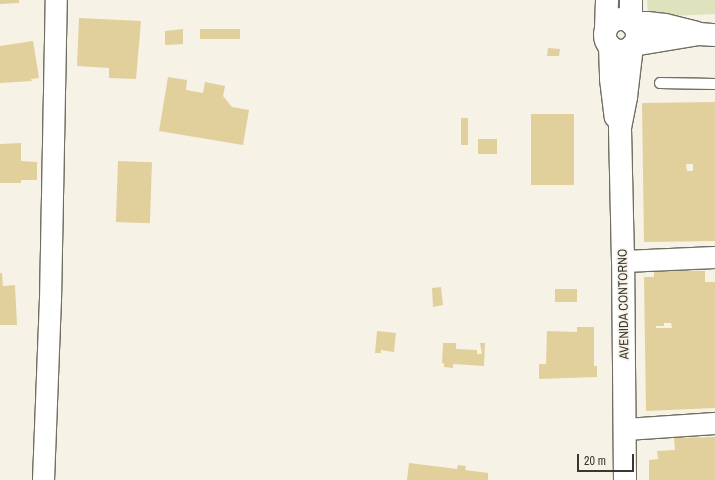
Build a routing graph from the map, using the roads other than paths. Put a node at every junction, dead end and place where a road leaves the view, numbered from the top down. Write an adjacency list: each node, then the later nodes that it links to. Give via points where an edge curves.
1 (56, 0): 15 (street, via 50,300)
2 (607, 0): 6 (street, AVENIDA CONTORNO)
3 (631, 0): 4 (street)
4 (631, 23): 5 (street, via 647,22); 6 (street, via 620,19 609,24); 7 (street, via 637,34)
5 (707, 35): 7 (street)
6 (608, 38): 7 (street, via 621,51); 10 (street, AVENIDA CONTORNO, via 613,100)
7 (633, 46): 10 (street, AVENIDA CONTORNO)
8 (660, 83): 9 (lane)
9 (715, 84)
10 (620, 128): 12 (street, AVENIDA CONTORNO)
11 (715, 257): 12 (street)
12 (623, 261): 14 (street, AVENIDA CONTORNO)
13 (715, 423): 14 (street)
14 (625, 428): 16 (street, AVENIDA CONTORNO)
15 (43, 480)
16 (625, 480)

